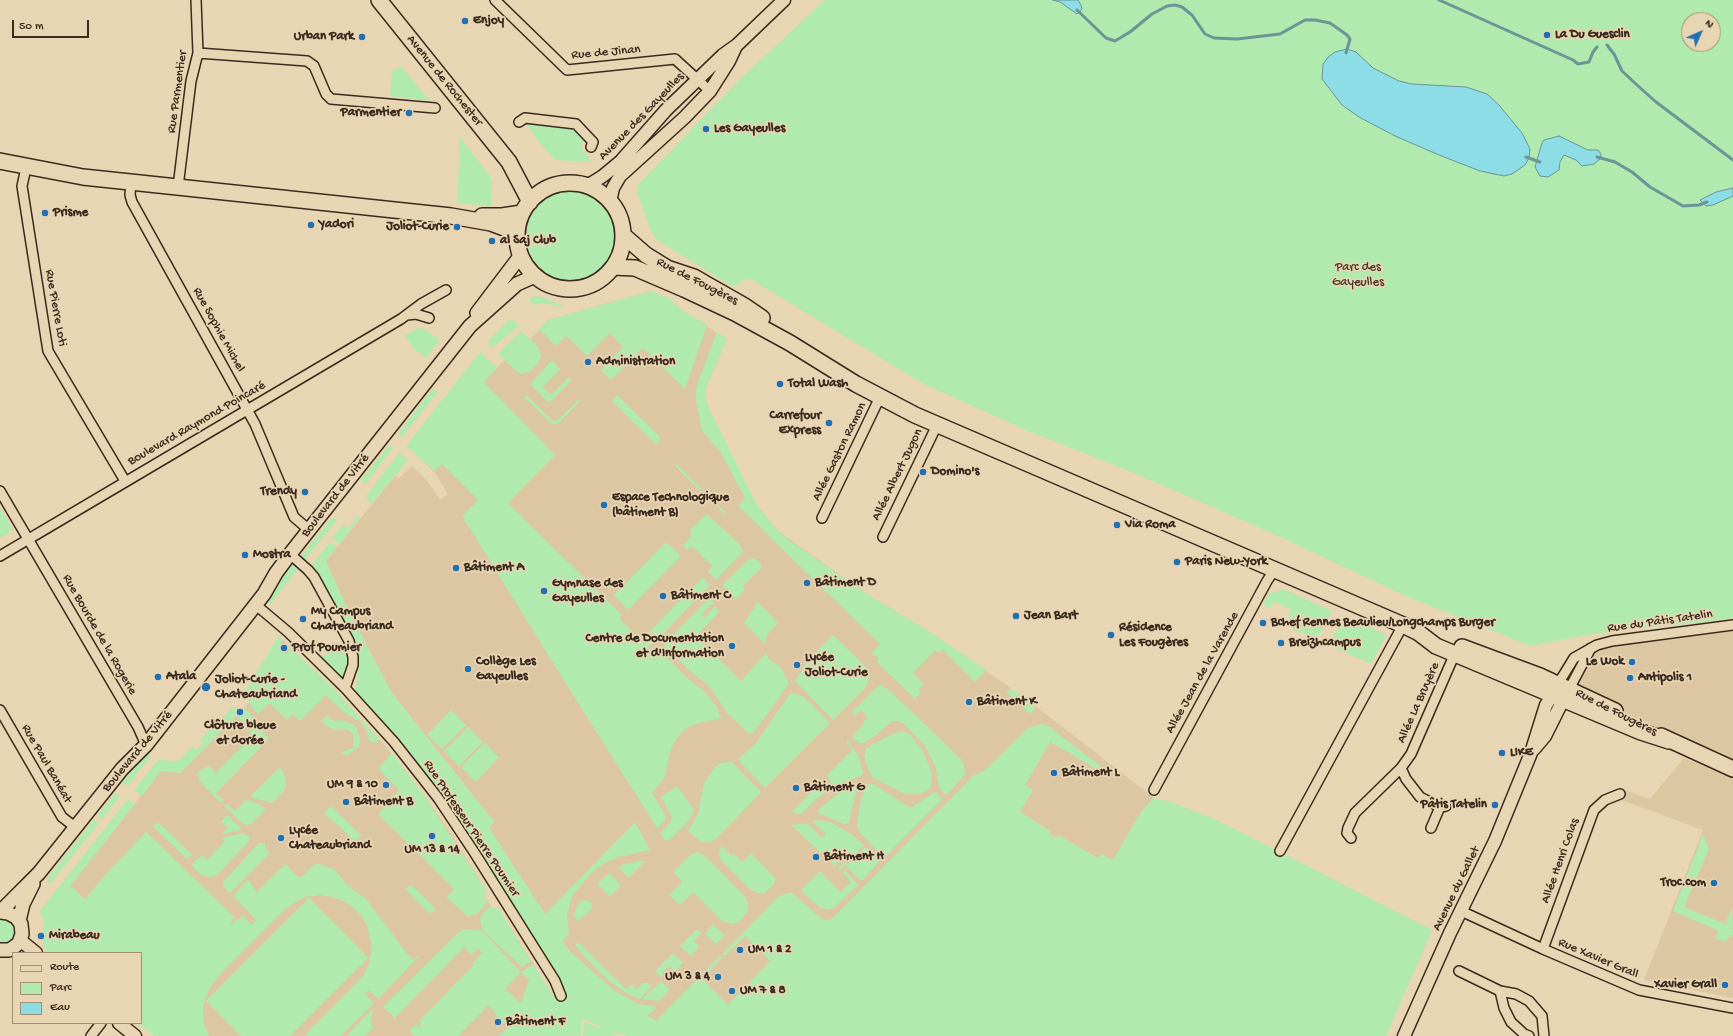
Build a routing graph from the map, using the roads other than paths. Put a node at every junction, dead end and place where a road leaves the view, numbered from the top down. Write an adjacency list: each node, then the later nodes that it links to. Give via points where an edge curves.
1 (196, 0): 6 (street, Rue Parmentier)
2 (379, 0): 14 (main road, Avenue de Rochester)
3 (495, 0): 7 (street, Rue de Jinan, via 567,70)
4 (784, 0): 5 (street, Avenue des Gayeulles)
5 (737, 45): 8 (street, Avenue des Gayeulles); 9 (street, Avenue des Gayeulles, via 730,61)
6 (198, 53): 10 (street, via 307,61 314,66 326,94 331,99); 18 (street, Rue Parmentier)
7 (675, 59): 8 (street, Avenue des Gayeulles)
8 (698, 80): 9 (street, Avenue des Gayeulles); 17 (street, Avenue des Gayeulles, via 646,131 622,160)
9 (710, 91): 20 (street, Avenue des Gayeulles, via 620,176 613,188)
10 (435, 108)
11 (519, 122): 12 (street, via 526,118 576,124 593,142)
12 (590, 147)
13 (0, 161): 15 (main road)
14 (509, 162): 19 (main road, Avenue de Rochester, via 533,184); 21 (main road, Avenue de Rochester)
15 (26, 168): 16 (main road); 36 (street, Rue Pierre Loti, via 22,186 48,351)
16 (131, 182): 18 (main road); 34 (street, Rue Sophie Michel, via 132,202)
17 (587, 186): 19 (main road, via 565,184); 20 (main road)
18 (178, 187): 22 (main road)
19 (545, 190): 21 (main road)
20 (610, 202): 23 (main road, via 617,212)
21 (526, 207): 22 (main road, via 502,216); 24 (main road, via 519,221)
22 (451, 216): 24 (main road, via 491,223 507,229)
23 (623, 235): 26 (main road, via 619,257); 32 (main road, Rue de Fougères, via 646,255 667,268 694,277 743,305)
24 (517, 237): 25 (main road)
25 (521, 256): 27 (main road); 31 (main road, Boulevard de Vitré, via 472,318)
26 (613, 267): 27 (main road, via 591,285 572,289 552,286); 32 (main road, Rue de Fougères, via 635,268 735,313)
27 (535, 276): 31 (main road, Boulevard de Vitré, via 517,284)
28 (446, 290): 29 (street, Boulevard Raymond Poincaré)
29 (407, 315): 30 (street, via 416,314); 34 (street, Boulevard Raymond Poincaré)
30 (429, 318)
31 (470, 326): 39 (main road, Boulevard de Vitré)
32 (790, 343): 33 (main road, Rue de Fougères)
33 (880, 397): 35 (main road, Rue de Fougères); 38 (street, Allée Gaston Ramon)
34 (247, 410): 36 (street, Boulevard Raymond Poincaré); 39 (street, Rue Sophie Michel, via 294,517)
35 (937, 425): 40 (street, Allée Albert Jugon); 44 (main road, Rue de Fougères)
36 (125, 481): 41 (street, Boulevard Raymond Poincaré)
37 (0, 491): 41 (street, Rue Bourde de la Rogerie)
38 (822, 518)
39 (309, 530): 42 (main road, Boulevard de Vitré)
40 (883, 537)
41 (28, 540): 43 (street, Boulevard Raymond Poincaré); 52 (street, Rue Bourde de la Rogerie, via 138,727)
42 (290, 554): 45 (main road, Boulevard de Vitré); 49 (street, via 314,577 349,641 354,657)
43 (0, 556)
44 (1275, 569): 46 (main road, Rue de Fougères); 55 (street, Allée Jean de la Varende)
45 (256, 605): 49 (street, Rue Professeur Pierre Poumier); 52 (main road, Boulevard de Vitré)
46 (1403, 625): 48 (main road, Rue de Fougères, via 1419,633 1431,635); 60 (street)
47 (1733, 625): 50 (street, Rue du Pâtis Tatelin, via 1612,641 1591,647 1574,658)
48 (1457, 650): 50 (main road, Rue de Fougères, via 1502,661); 53 (street, Allée La Bruyère, via 1411,754)
49 (345, 688): 71 (street, Rue Professeur Pierre Poumier, via 394,742 438,798 555,981)
50 (1561, 692): 54 (main road, Rue de Fougères, via 1642,732); 62 (street, Avenue du Gallet, via 1545,736 1531,753 1498,836)
51 (0, 710): 57 (street, Rue Paul Banéat, via 62,817)
52 (146, 745): 57 (main road, Boulevard de Vitré, via 122,768)
53 (1401, 768): 58 (street, via 1420,797 1443,807); 59 (street, Allée La Bruyère, via 1355,813 1347,833)
54 (1733, 769)
55 (1154, 790)
56 (1620, 794): 66 (street, Allée Henri Colas, via 1605,800 1594,810)
57 (75, 827): 61 (main road, Boulevard de Vitré)
58 (1431, 828)
59 (1351, 838)
60 (1280, 851)
61 (39, 873): 63 (main road, Boulevard de Vitré); 64 (main road, Boulevard de Vitré, via 23,904)
62 (1461, 911): 66 (street, Rue Xavier Grall); 77 (street, Avenue du Gallet)
63 (0, 912): 64 (main road, Boulevard de Vitré, via 12,914)
64 (19, 921): 65 (main road, Boulevard de Vitré, via 22,929)
65 (20, 947): 67 (main road); 68 (street)
66 (1543, 949): 72 (street, Rue Xavier Grall, via 1639,990)
67 (0, 950)
68 (33, 952)
69 (1459, 971): 70 (street)
70 (1500, 991): 78 (street, via 1511,1022); 79 (street, via 1516,994 1529,1001 1542,1016)
71 (561, 996)
72 (1733, 1008)
73 (100, 1024): 75 (street)
74 (120, 1024): 76 (street)
75 (91, 1036)
76 (135, 1036)
77 (1404, 1036)
78 (1529, 1036)
79 (1544, 1036)

